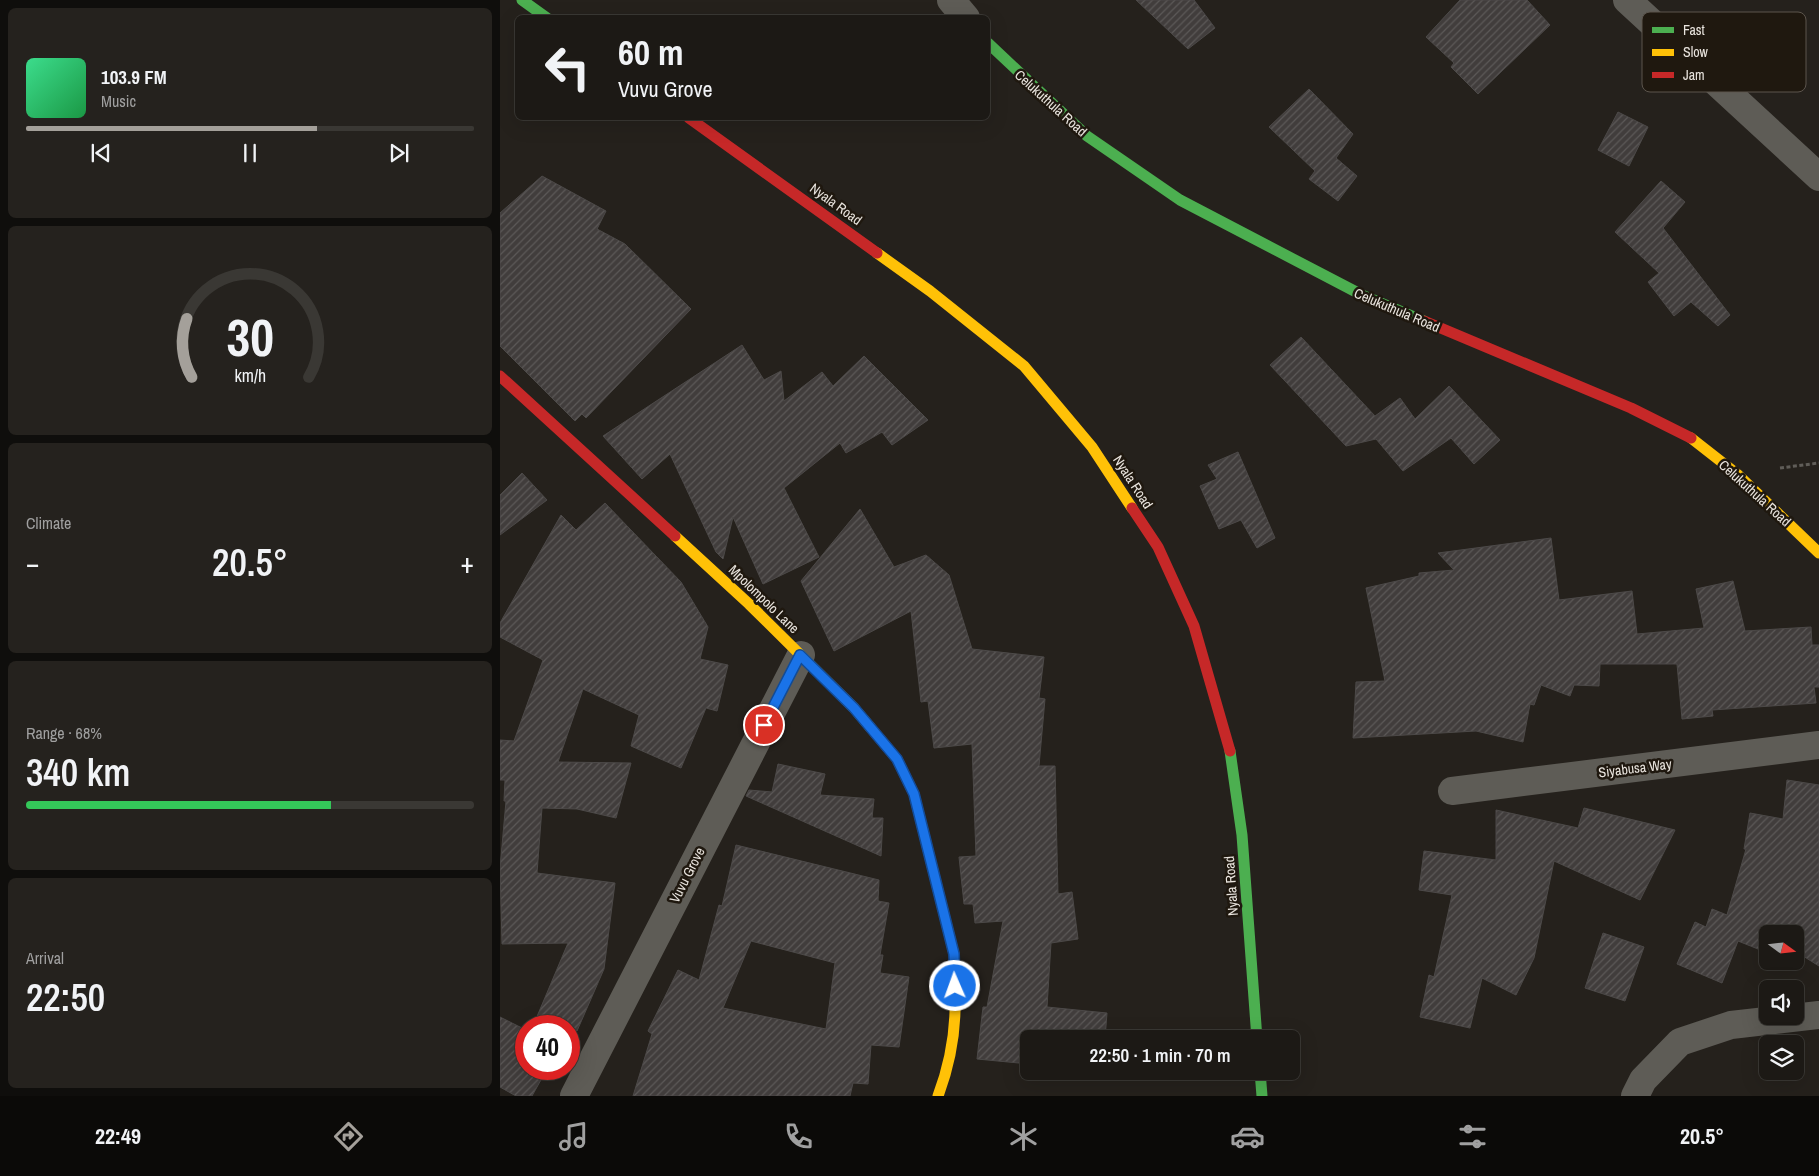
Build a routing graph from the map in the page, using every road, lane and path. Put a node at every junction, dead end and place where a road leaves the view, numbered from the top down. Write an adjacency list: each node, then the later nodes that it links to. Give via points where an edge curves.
1 (522, 0): 5 (street)
2 (951, 0): 6 (street)
3 (1627, 0): 4 (street)
4 (1642, 14)
5 (542, 15)
6 (964, 15)
7 (990, 45): 12 (street, Celukuthula Road, via 1087,136 1180,200 1362,295 1631,408 1689,437 1738,474)
8 (1727, 92): 10 (street)
9 (692, 120): 17 (street, Nyala Road, via 930,291 1024,366 1092,447 1158,547 1194,626 1230,749 1242,835)
10 (1819, 177)
11 (500, 376): 13 (street, Mpolompolo Lane, via 749,604)
12 (1819, 553)
13 (800, 655): 19 (street, Vuvu Grove); 20 (street, Mpolompolo Lane, via 854,708 897,759 914,794 954,954 956,1018 948,1069)
14 (1819, 746): 15 (street, Siyabusa Way)
15 (1452, 791)
16 (1819, 1015): 22 (street, via 1731,1025 1680,1042 1644,1080)
17 (1257, 1030)
18 (1261, 1080): 21 (street)
19 (574, 1096)
20 (938, 1096)
21 (1262, 1096)
22 (1635, 1096)

